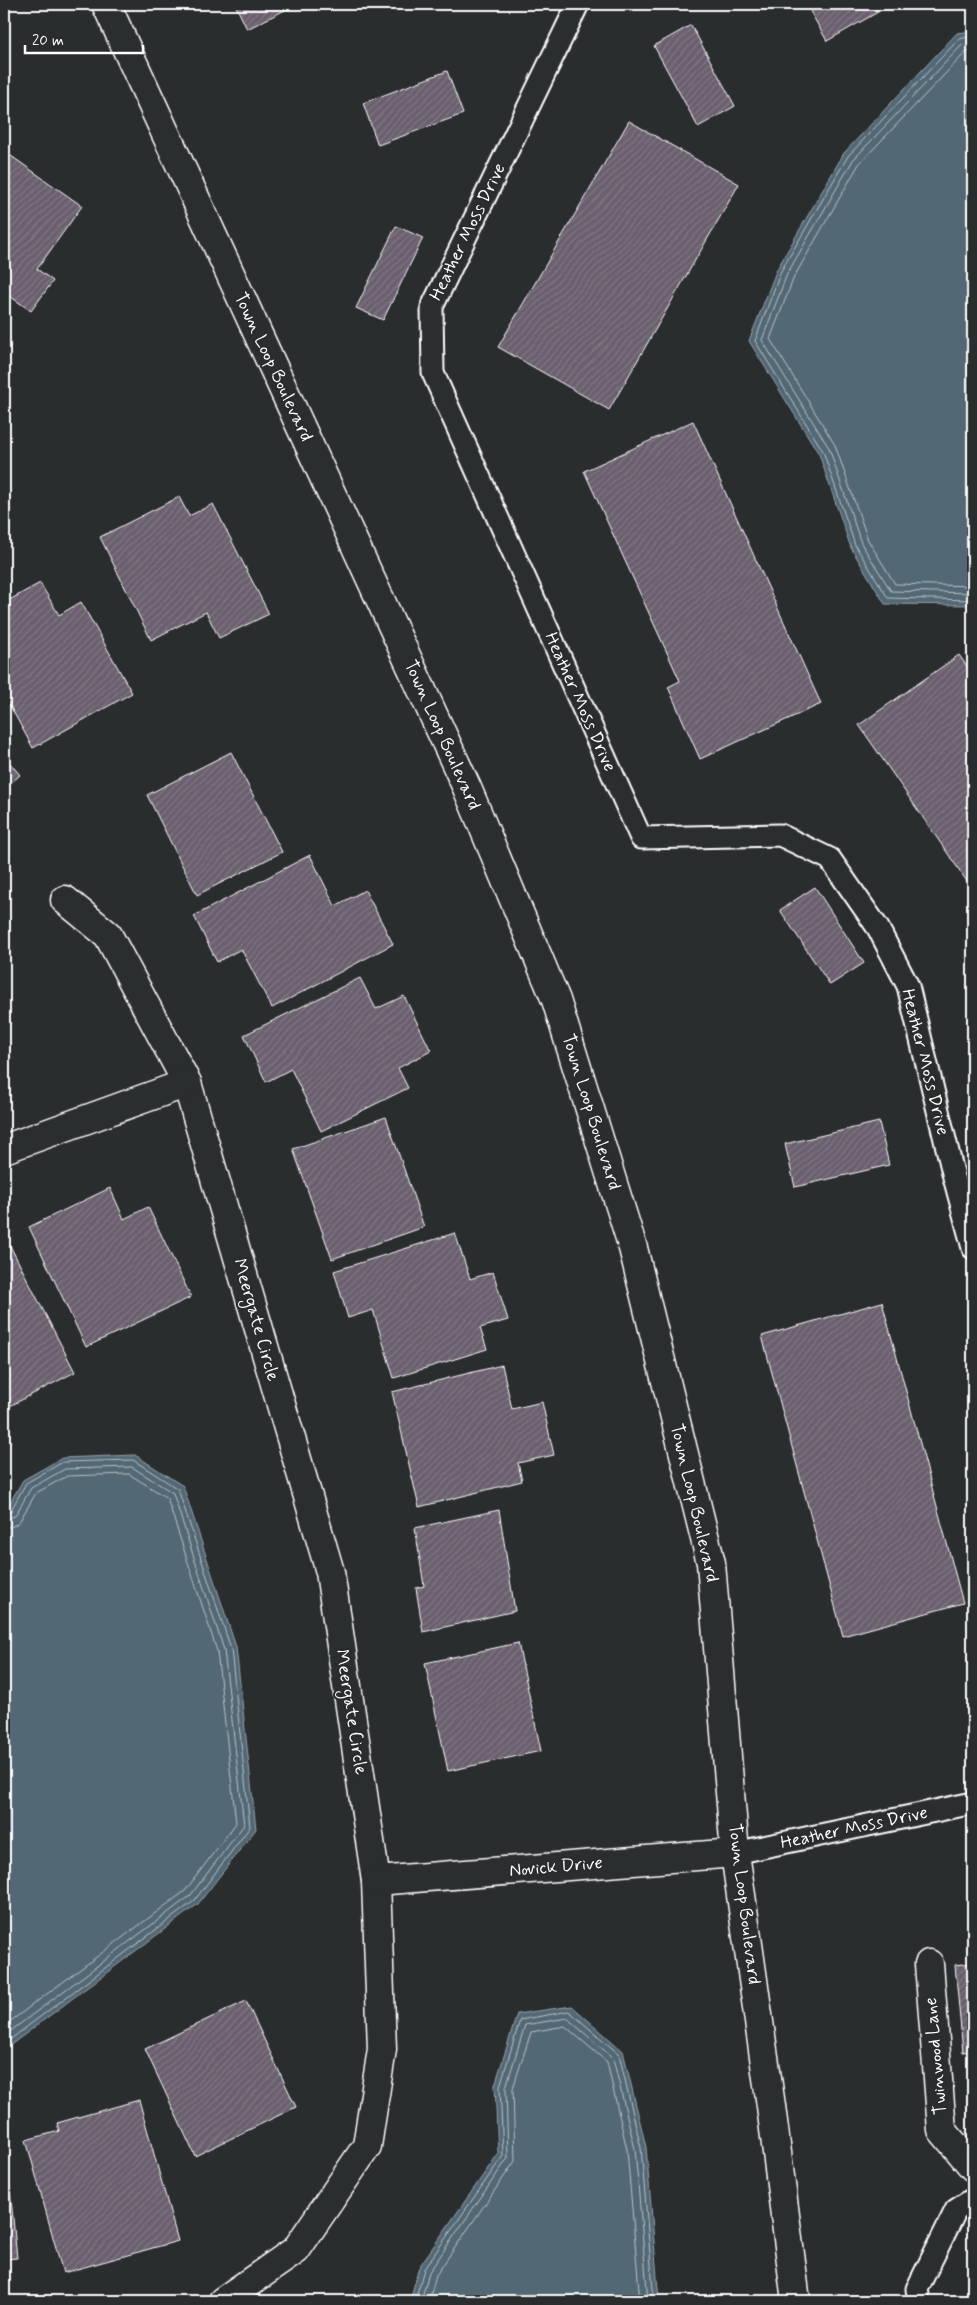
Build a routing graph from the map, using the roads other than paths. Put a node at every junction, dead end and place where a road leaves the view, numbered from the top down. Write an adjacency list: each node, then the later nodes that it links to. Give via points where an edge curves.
1 (106, 4): 8 (street, Town Loop Boulevard, via 467,788 556,1000 633,1248 711,1563)
2 (578, 4): 6 (lane, Heather Moss Drive, via 432,307 433,373 641,838 780,835 830,860 878,928 908,986)
3 (65, 900): 4 (street, Meergate Circle, via 108,935)
4 (187, 1083): 5 (street); 9 (street, Meergate Circle, via 330,1572)
5 (4, 1149)
6 (973, 1248)
7 (973, 1803): 8 (lane, Heather Moss Drive)
8 (735, 1853): 9 (street, Novick Drive); 14 (street, Town Loop Boulevard)
9 (376, 1882): 13 (street, Meergate Circle, via 382,2049 367,2146 296,2250)
10 (929, 1964): 11 (street, Twinwood Lane, via 942,2130)
11 (973, 2168)
12 (973, 2199): 15 (lane, via 956,2210 917,2289)
13 (223, 2301)
14 (796, 2301)
15 (919, 2301)

